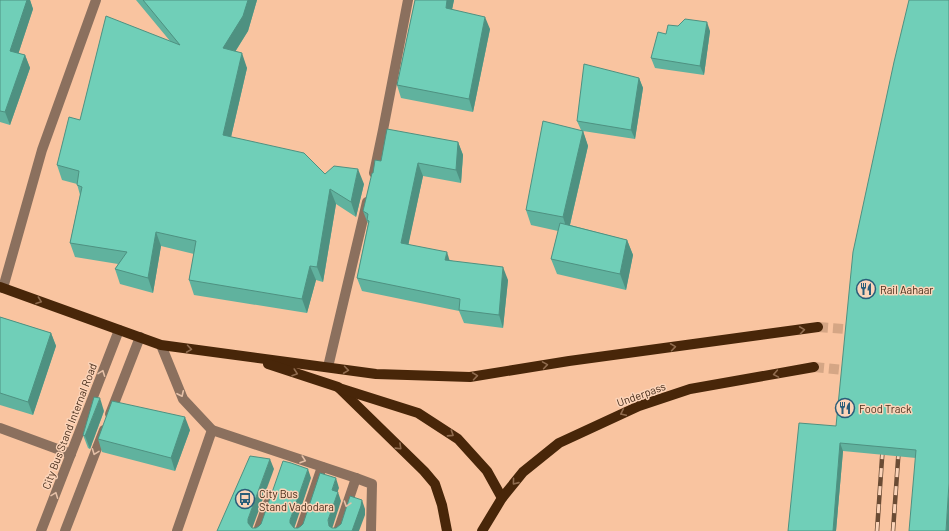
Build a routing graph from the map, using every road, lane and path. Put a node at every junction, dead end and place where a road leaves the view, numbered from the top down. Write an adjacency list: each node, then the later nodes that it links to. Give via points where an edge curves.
1 (96, 0): 3 (street, via 42,150)
2 (408, 0): 9 (street, via 384,130)
3 (1, 287): 5 (main road, one-way to 5)
4 (818, 328): 9 (main road, one-way to 4, via 376,374 470,377)
5 (119, 330): 6 (main road); 14 (street, City Bus Stand Internal Road, one-way to 5)
6 (140, 337): 7 (main road); 20 (street, one-way to 20)
7 (161, 345): 8 (main road, one-way to 8); 13 (street, one-way to 13, via 183,399)
8 (245, 356): 9 (main road); 11 (main road, one-way to 11)
9 (328, 367)
10 (814, 367): 18 (main road, Underpass, one-way to 18, via 690,390 639,406 559,443 523,472)
11 (338, 387): 18 (main road, one-way to 18, via 418,413 458,438 487,471); 26 (main road, one-way to 26, via 435,484)
12 (0, 428): 14 (street)
13 (212, 430): 15 (street, one-way to 15, via 285,458); 21 (street)
14 (71, 454): 19 (street, City Bus Stand Internal Road, one-way to 14)
15 (322, 467): 16 (street); 23 (street)
16 (356, 478): 24 (street, one-way to 24); 25 (street, via 372,484)
17 (271, 496): 22 (street)
18 (502, 498): 27 (main road, Underpass)
19 (41, 531)
20 (65, 531)
21 (177, 531)
22 (258, 531)
23 (300, 531)
24 (338, 531)
25 (371, 531)
26 (447, 531)
27 (482, 531)

